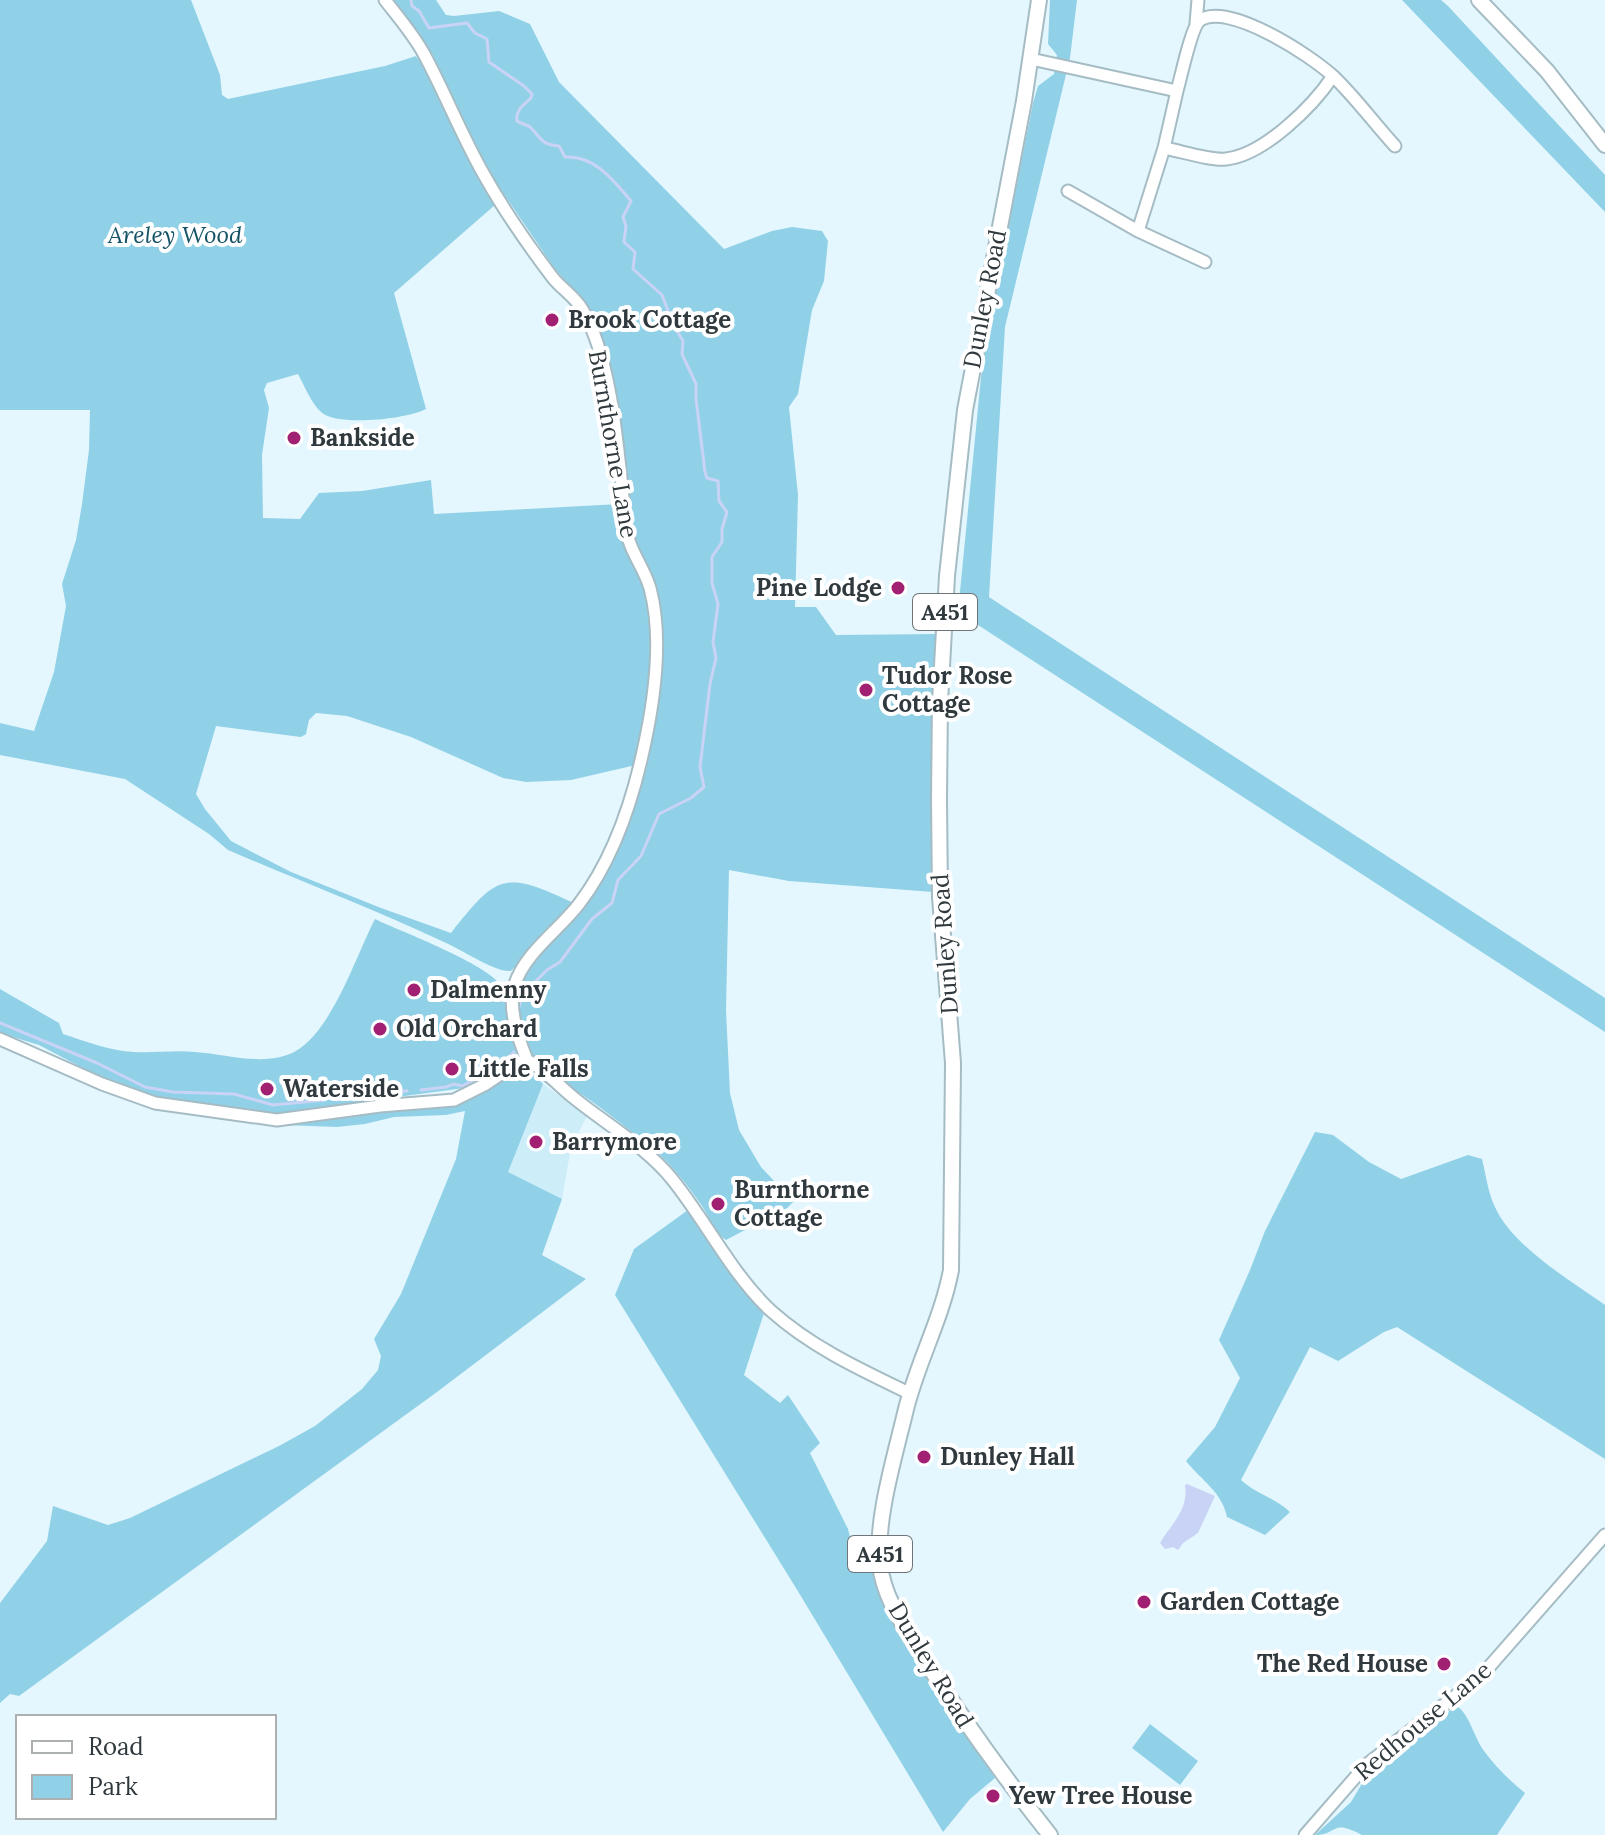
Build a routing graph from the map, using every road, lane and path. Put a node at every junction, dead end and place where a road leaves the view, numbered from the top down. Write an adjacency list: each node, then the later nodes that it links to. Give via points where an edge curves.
1 (385, 0): 16 (street, Burnthorne Lane, via 424,52 505,210 586,316 608,391 628,540 653,606 654,692 642,756 615,843 604,868 514,985 513,1012)
2 (1039, 0): 6 (main road, Dunley Road / A451)
3 (1198, 0): 5 (street)
4 (1479, 0): 9 (main road, via 1547,71)
5 (1196, 23): 7 (street, via 1209,12 1249,21); 8 (street)
6 (1031, 59): 8 (street); 17 (main road, Dunley Road / A451, via 965,410 947,576 939,813 953,1063 952,1257 944,1299)
7 (1333, 76): 10 (street); 11 (street, via 1317,100 1251,150 1225,159)
8 (1177, 91): 11 (street)
9 (1605, 145)
10 (1395, 146)
11 (1164, 148): 13 (street)
12 (1068, 191): 13 (street)
13 (1138, 231): 14 (street)
14 (1205, 262)
15 (0, 1039): 16 (street, via 155,1103 277,1120 454,1100)
16 (527, 1060): 17 (street, via 647,1152 747,1284 796,1332)
17 (911, 1394): 19 (main road, Dunley Road / A451, via 882,1519 884,1583 957,1711)
18 (1605, 1535): 20 (street, Redhouse Lane, via 1489,1667 1366,1765)
19 (1050, 1835)
20 (1305, 1835)

